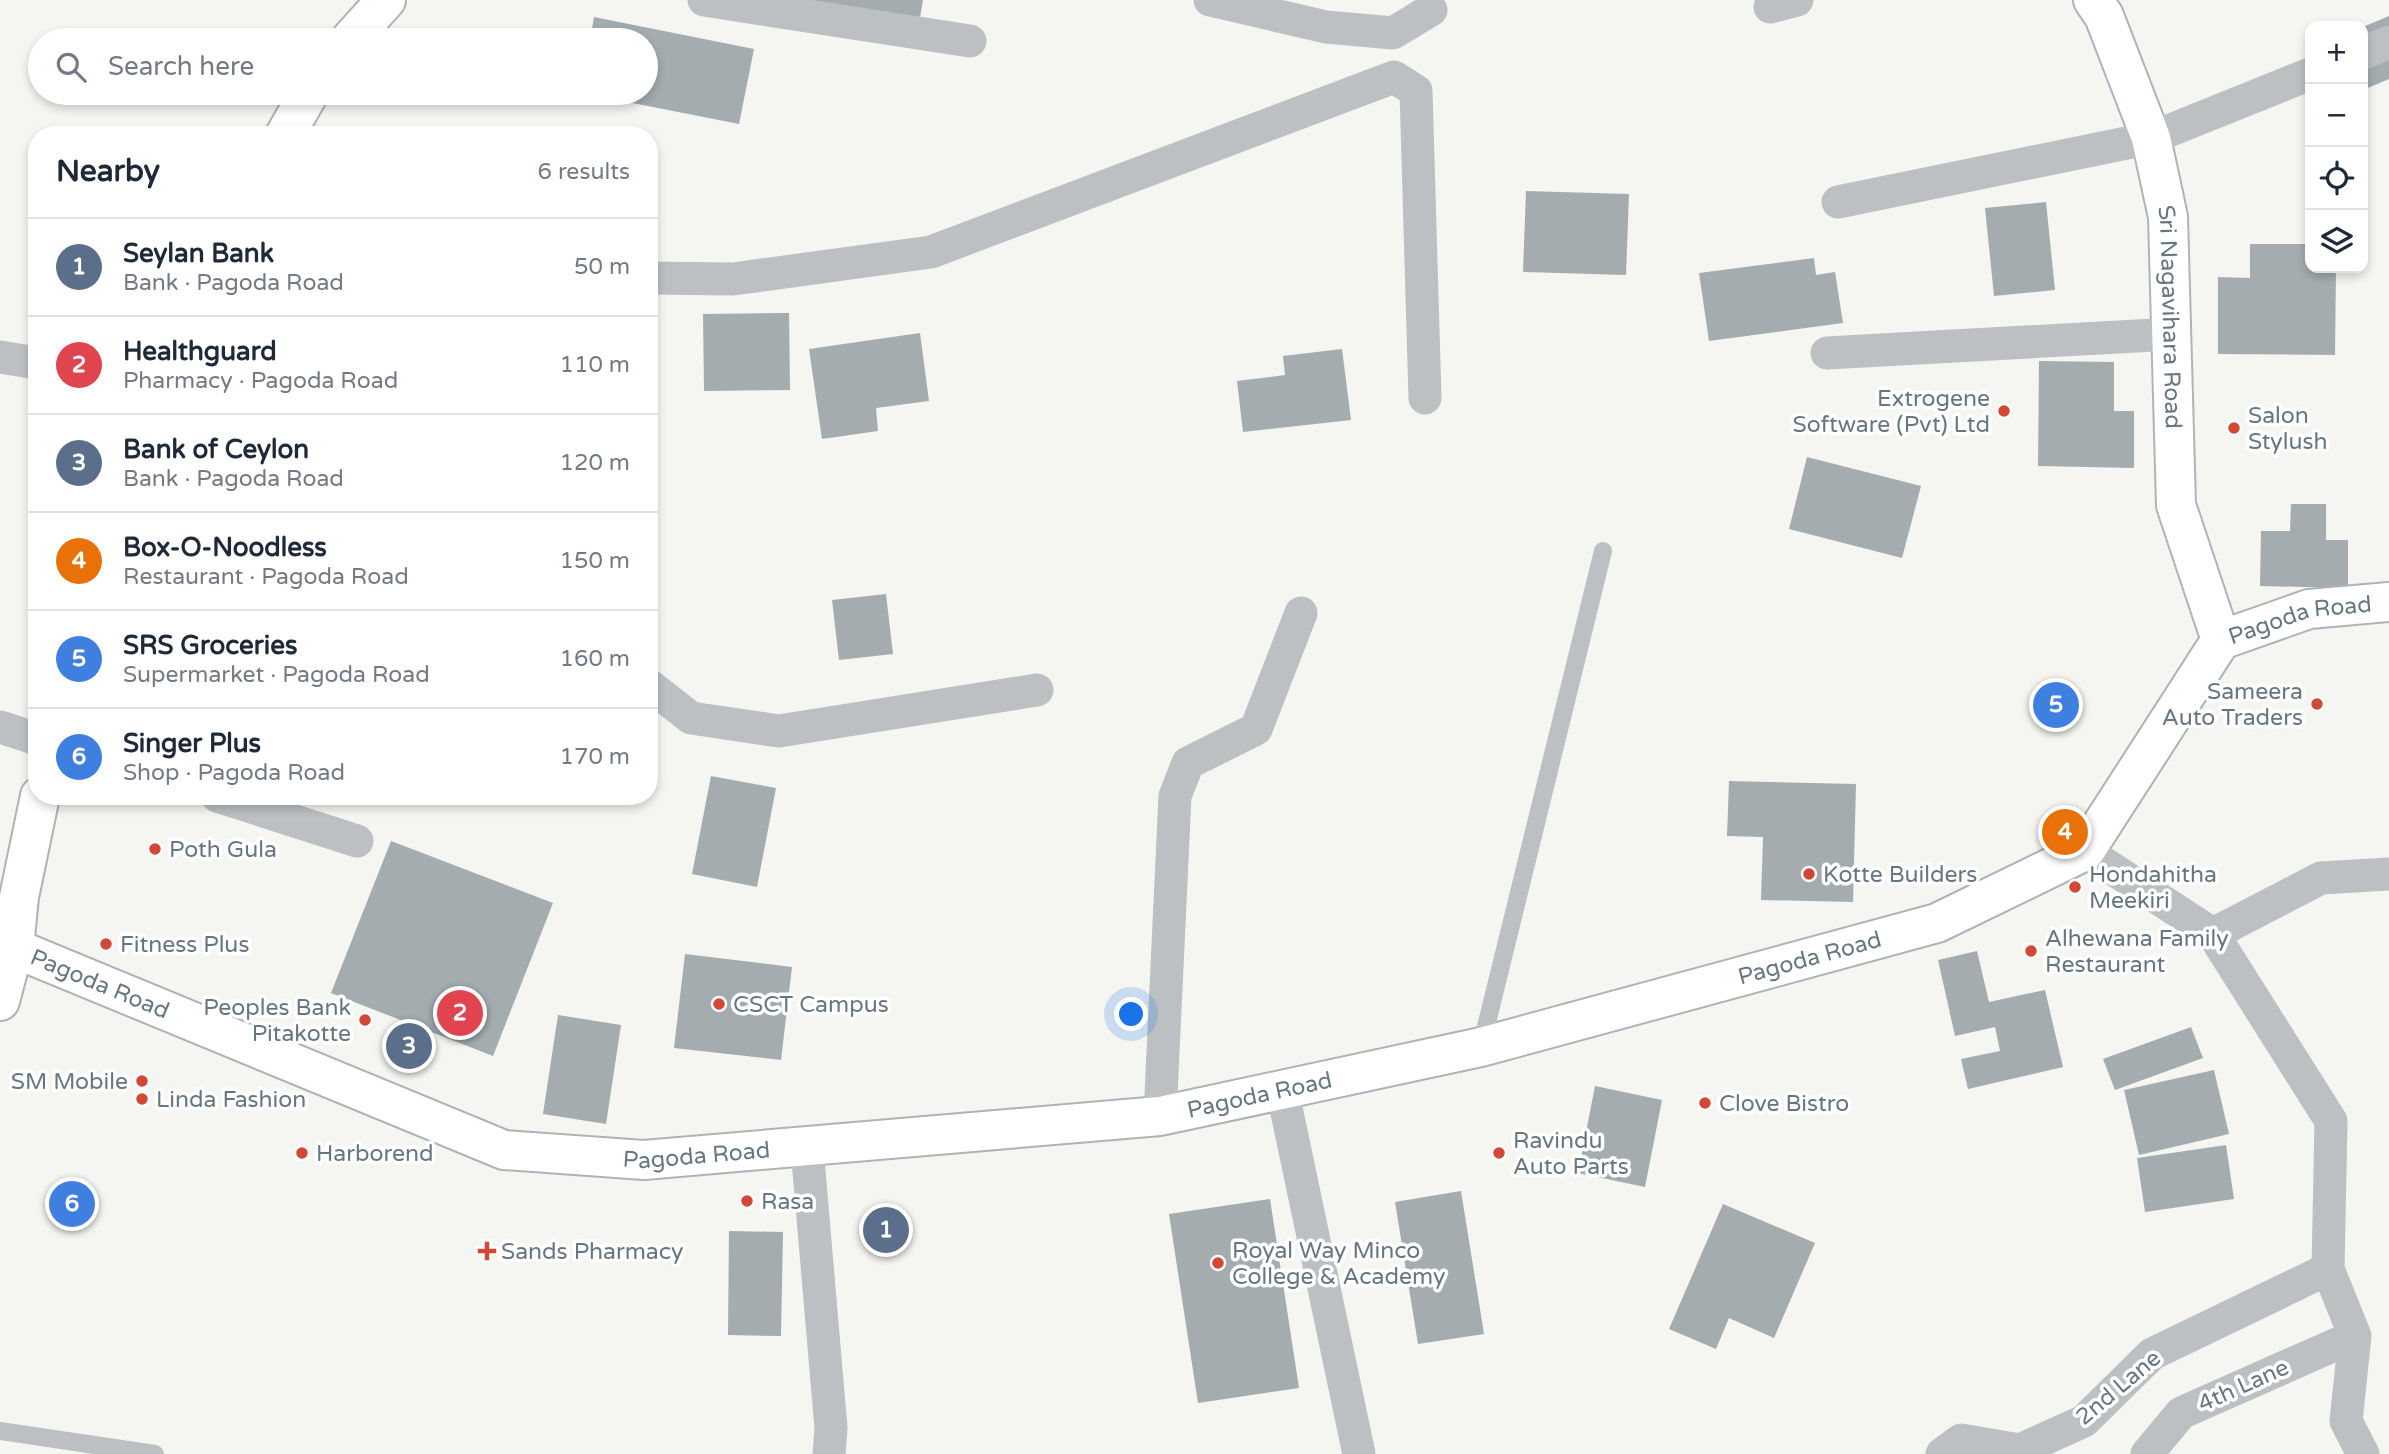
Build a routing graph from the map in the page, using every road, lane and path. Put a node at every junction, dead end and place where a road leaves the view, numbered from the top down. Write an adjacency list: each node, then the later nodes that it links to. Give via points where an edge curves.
1 (386, 0): 6 (main road)
2 (704, 0): 7 (street)
3 (1210, 0): 5 (street, via 1326,27 1393,33)
4 (2094, 0): 13 (main road, Sri Nagavihara Road)
5 (1431, 10)
6 (361, 28)
7 (970, 41)
8 (2389, 42): 9 (street)
9 (2368, 51)
10 (2305, 76): 13 (street)
11 (302, 105): 12 (main road)
12 (290, 126)
13 (2151, 138): 14 (street); 16 (main road, Sri Nagavihara Road, via 2168,217)
14 (1838, 202)
15 (658, 278): 20 (street, via 733,279 931,252 1394,77 1416,91)
16 (2173, 334): 17 (street); 24 (main road, Sri Nagavihara Road, via 2176,505)
17 (1828, 353)
18 (0, 358): 19 (street)
19 (28, 362)
20 (1425, 398)
21 (1603, 551): 37 (lane)
22 (2389, 602): 24 (main road, Pagoda Road, via 2309,609)
23 (1301, 613): 39 (street, via 1256,729 1188,763 1175,796)
24 (2221, 640): 32 (main road, Pagoda Road)
25 (1037, 690): 26 (street, via 779,731 691,718)
26 (658, 692)
27 (0, 727): 28 (street)
28 (28, 736)
29 (38, 805): 35 (main road)
30 (245, 805): 31 (street)
31 (357, 841)
32 (2085, 850): 34 (street); 37 (main road, Pagoda Road, via 1937,922)
33 (2389, 874): 34 (street, via 2321,878)
34 (2213, 934): 41 (street, via 2331,1121)
35 (14, 948): 36 (main road); 40 (main road, Pagoda Road, via 504,1150 644,1160)
36 (0, 1001)
37 (1481, 1047): 38 (main road, Pagoda Road)
38 (1282, 1089): 39 (main road, Pagoda Road); 46 (street)
39 (1160, 1116): 40 (main road, Pagoda Road)
40 (807, 1148): 45 (street)
41 (2328, 1269): 42 (street); 47 (street, 2nd Lane, via 2152,1354 2084,1421 2020,1450 1961,1440)
42 (2355, 1336): 48 (street, 4th Lane, via 2181,1413); 49 (street, via 2346,1421)
43 (0, 1431): 44 (lane)
44 (155, 1454)
45 (830, 1454)
46 (1359, 1454)
47 (1942, 1454)
48 (2147, 1454)
49 (2363, 1454)

